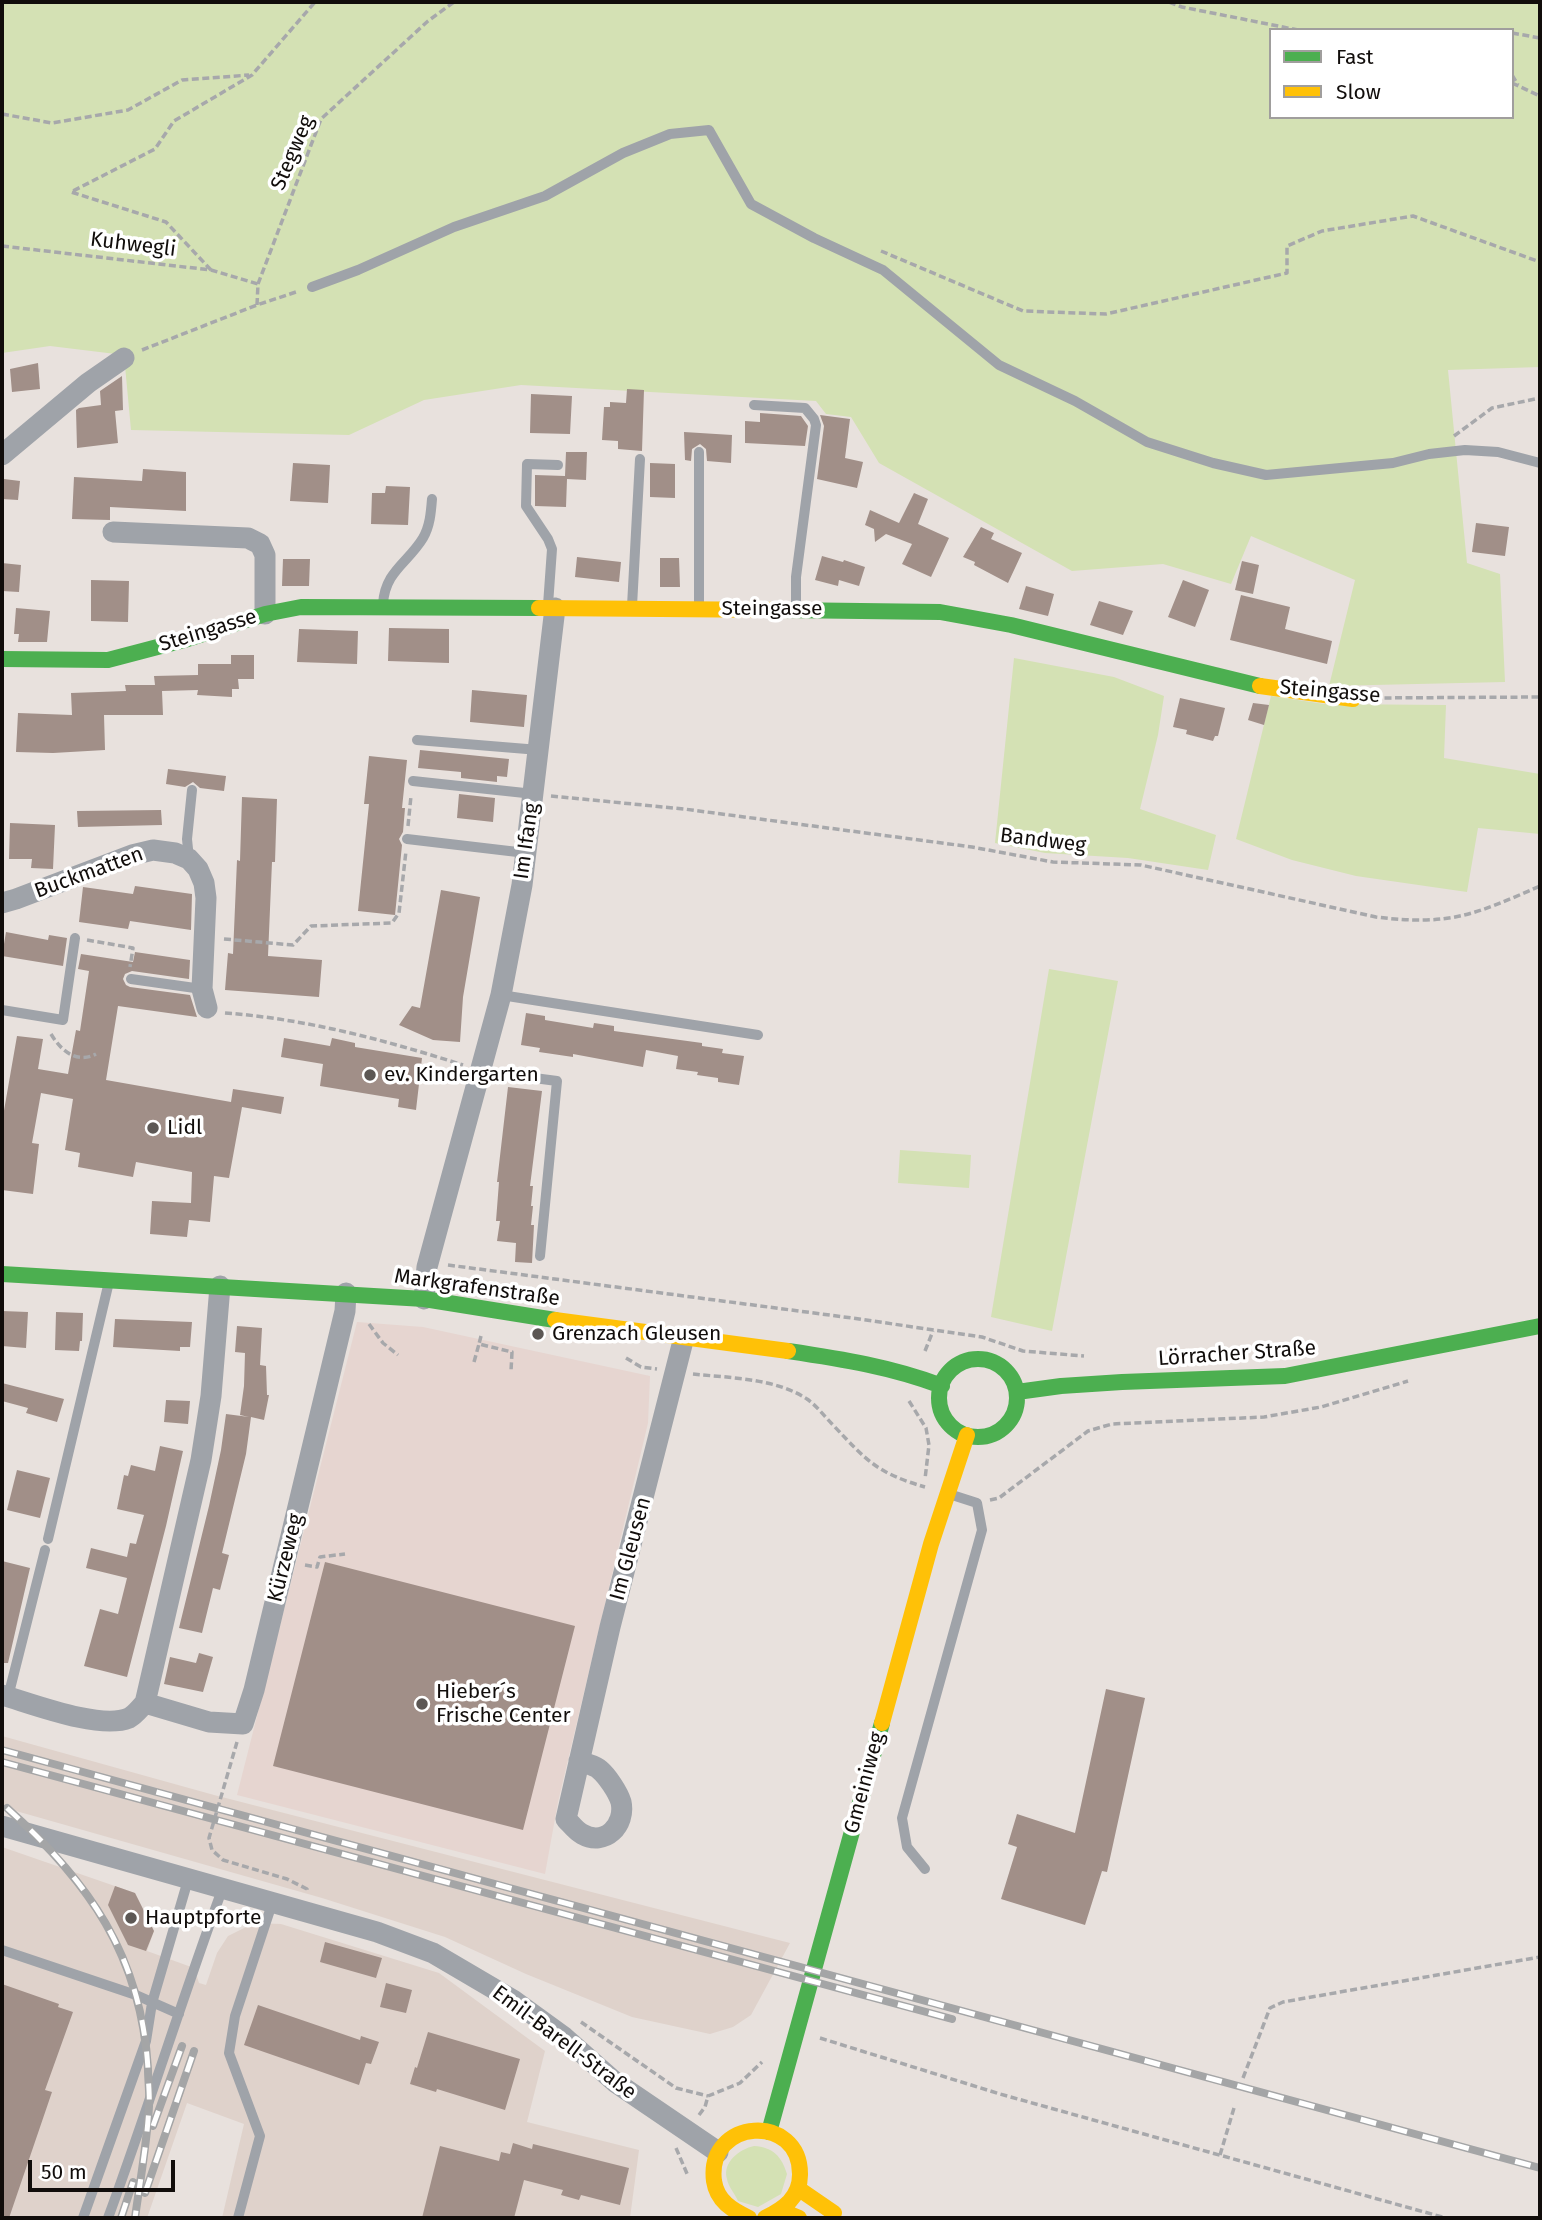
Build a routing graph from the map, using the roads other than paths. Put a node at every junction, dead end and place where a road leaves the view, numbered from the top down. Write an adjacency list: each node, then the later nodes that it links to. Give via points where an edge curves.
1 (312, 287): 7 (lane, via 454,227 545,196 623,153 670,134 709,130 751,204 883,270 999,365 1147,442 1266,475 1393,463 1465,450 1498,452)
2 (124, 358): 5 (street)
3 (754, 405): 15 (lane, via 805,408 814,419)
4 (699, 452): 14 (lane)
5 (2, 455)
6 (640, 459): 13 (lane)
7 (1540, 463)
8 (558, 465): 12 (lane, via 527,464 526,506 551,549)
9 (432, 499): 11 (lane, via 427,530 388,580)
10 (113, 532): 16 (street, via 248,538 260,544 265,555)
11 (383, 607): 12 (street, Steingasse); 16 (street, Steingasse, via 301,607)
12 (552, 608): 13 (street, Steingasse); 20 (street, Im Ifang)
13 (631, 608): 14 (street, Steingasse)
14 (699, 609): 15 (street, Steingasse)
15 (796, 609): 18 (street, Steingasse, via 940,612 1011,625 1245,684)
16 (265, 614): 17 (street, Steingasse, via 108,660)
17 (2, 659)
18 (1353, 699)
19 (416, 740): 20 (lane)
20 (538, 750): 23 (street, Im Ifang)
21 (413, 781): 23 (lane)
22 (192, 790): 26 (lane, via 187,839)
23 (534, 794): 25 (street, Im Ifang)
24 (407, 839): 25 (lane)
25 (526, 853): 30 (street, Im Ifang)
26 (190, 859): 27 (street, Buckmatten, via 153,850); 31 (street, via 204,883 206,898)
27 (2, 902)
28 (75, 938): 32 (lane, via 63,1020)
29 (131, 979): 31 (lane)
30 (501, 995): 33 (lane); 34 (street, Im Ifang)
31 (204, 998)
32 (2, 1010)
33 (758, 1035)
34 (481, 1071): 35 (lane, via 557,1081); 40 (street, Im Ifang, via 427,1267)
35 (540, 1256)
36 (2, 1274): 37 (street, Markgrafenstraße)
37 (109, 1279): 38 (street, Markgrafenstraße); 47 (lane, via 47,1544)
38 (220, 1286): 39 (street, Markgrafenstraße); 48 (street, via 201,1460)
39 (346, 1293): 40 (street, Markgrafenstraße); 48 (street, Kürzeweg, via 286,1560 243,1724 209,1722)
40 (424, 1299): 42 (street, Markgrafenstraße)
41 (1540, 1326): 44 (street, Lörracher Straße, via 1285,1376 1110,1382)
42 (684, 1337): 43 (street, Markgrafenstraße, via 860,1361); 49 (street, Im Gleusen)
43 (942, 1385): 44 (street, via 955,1367 988,1360 1007,1372); 45 (street, via 940,1398 947,1421)
44 (1017, 1392): 45 (street, via 1015,1412 1004,1427 986,1436)
45 (967, 1435): 46 (street, Gmeiniweg)
46 (948, 1494): 51 (lane, via 977,1503 982,1530 902,1818 907,1847); 58 (street, Gmeiniweg)
47 (5, 1696): 48 (street, via 99,1722 132,1717)
48 (145, 1703)
49 (579, 1761)
50 (2, 1826): 52 (street, Emil-Barell-Straße)
51 (925, 1868)
52 (188, 1880): 53 (street, Emil-Barell-Straße); 56 (lane)
53 (222, 1890): 54 (street, Emil-Barell-Straße); 57 (lane)
54 (272, 1904): 59 (street, Emil-Barell-Straße, via 390,1936 433,1953 513,2000 615,2082); 65 (lane, via 235,2016 229,2053 260,2136)
55 (2, 1950): 56 (lane)
56 (152, 2003): 57 (lane); 63 (lane, via 146,2041)
57 (179, 2014): 64 (lane)
58 (769, 2132): 59 (street, via 740,2133); 60 (street, via 793,2148 799,2162)
59 (718, 2152): 66 (street, via 712,2180 717,2195 725,2207)
60 (799, 2189): 61 (street); 62 (street)
61 (782, 2211): 66 (street); 67 (street)
62 (834, 2213)
63 (83, 2218)
64 (108, 2218)
65 (238, 2218)
66 (750, 2218)
67 (799, 2218)

